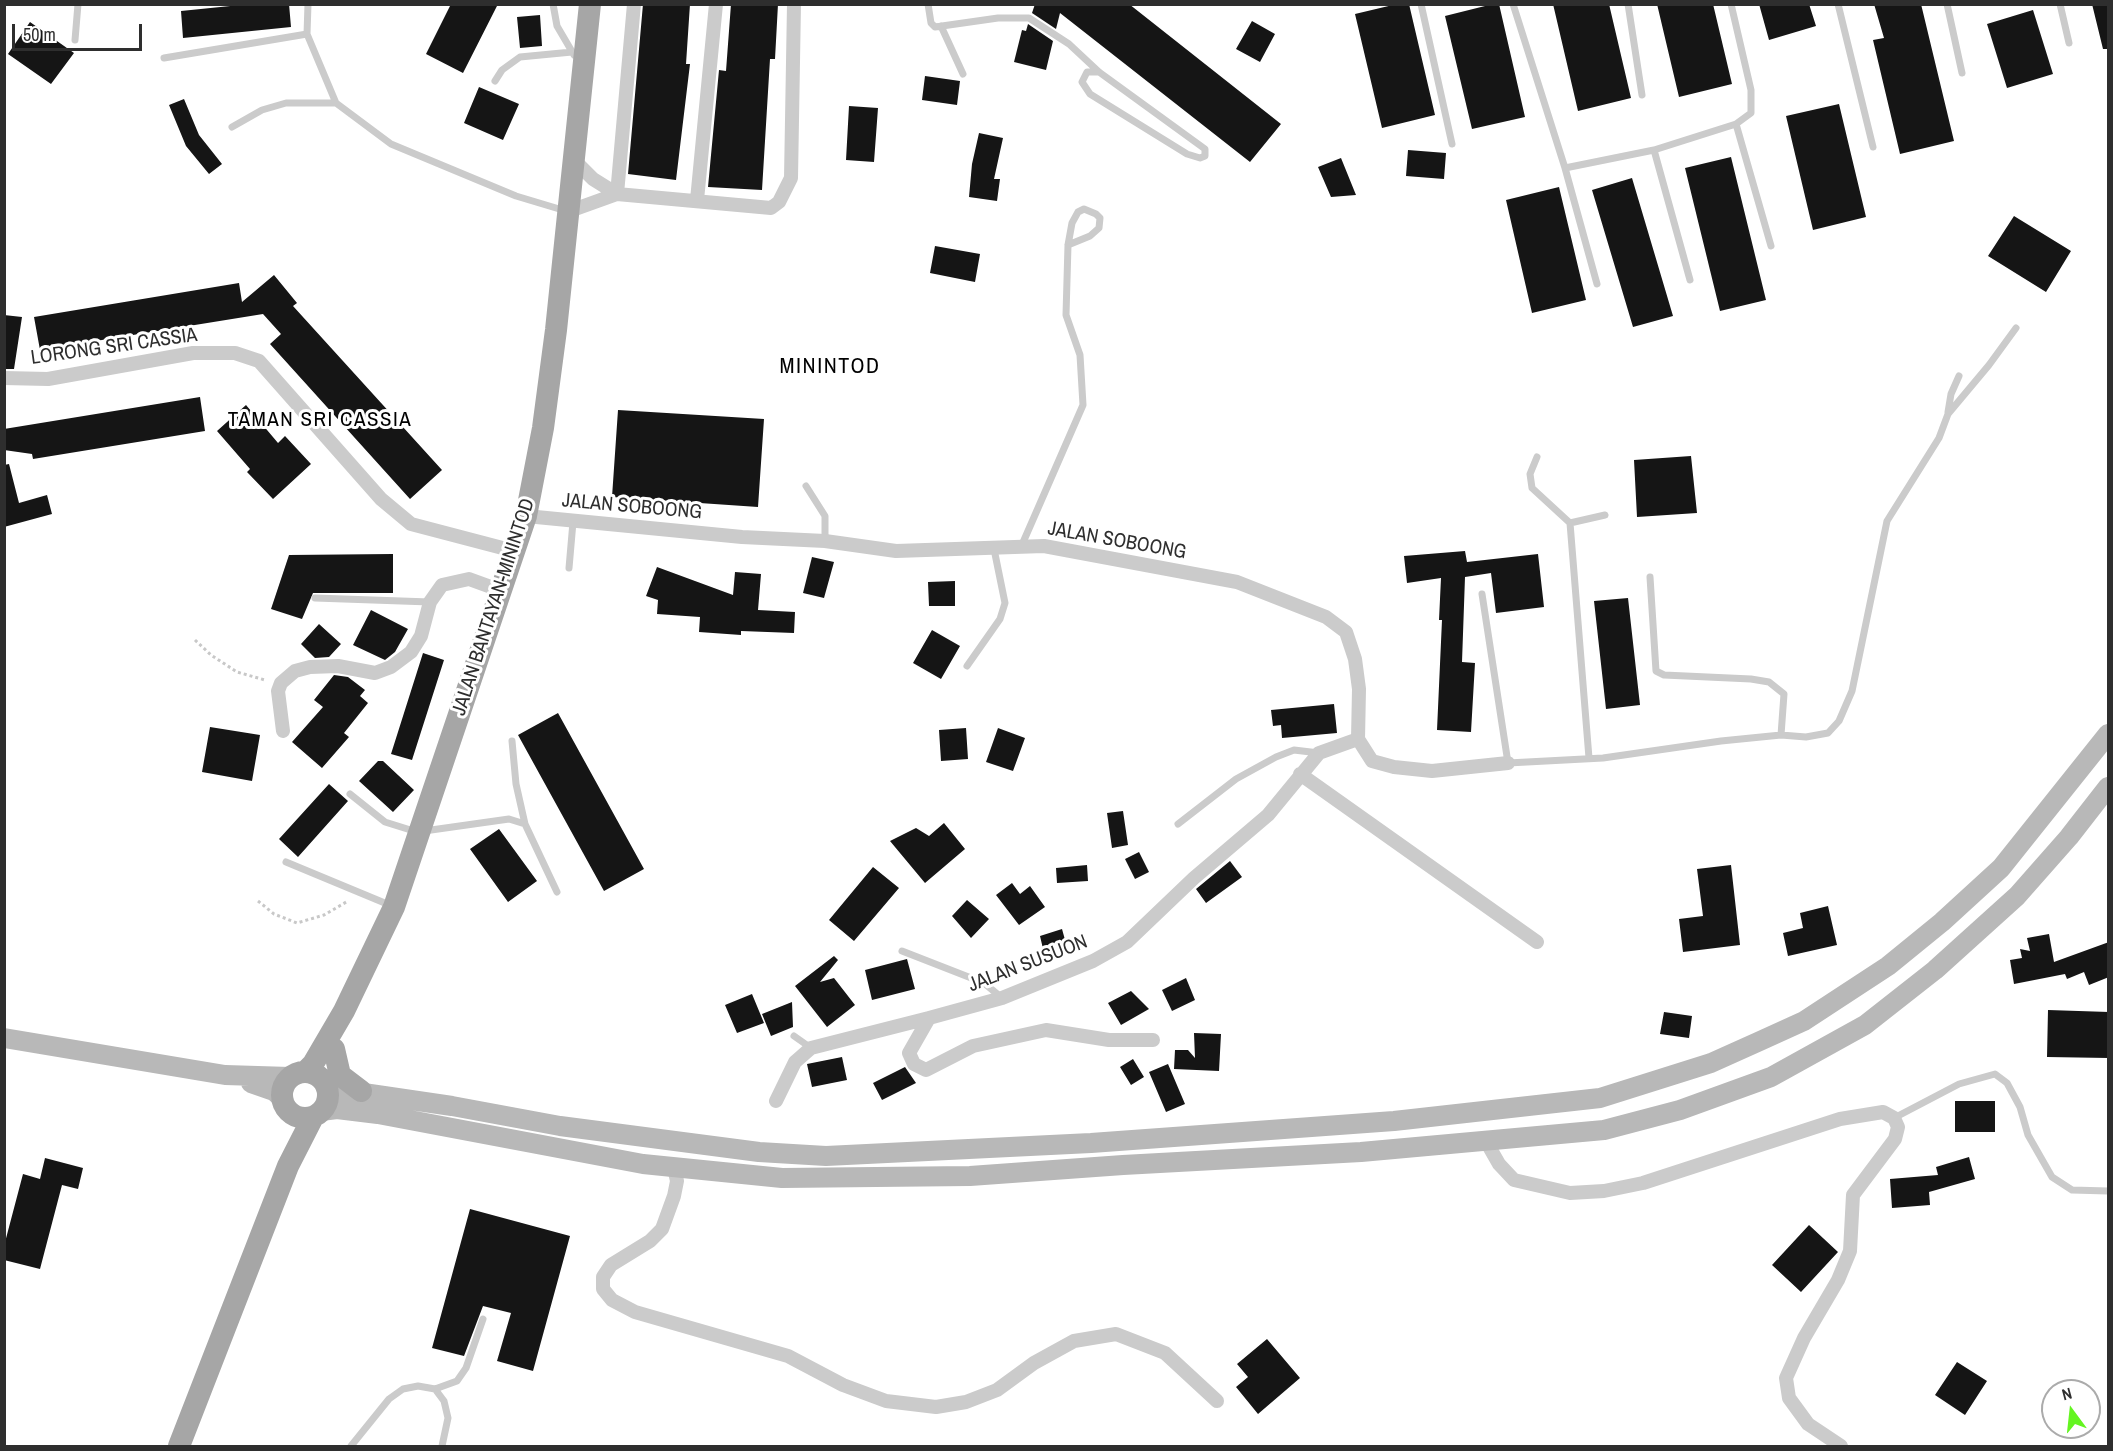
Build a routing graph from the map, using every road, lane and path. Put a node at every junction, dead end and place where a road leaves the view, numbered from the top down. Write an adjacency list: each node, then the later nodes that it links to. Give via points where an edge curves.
1 (78, 4): 18 (lane)
2 (308, 4): 17 (lane)
3 (553, 4): 21 (lane, via 557,26)
4 (590, 4): 21 (main road, JALAN BANTAYAN-MININTOD)
5 (634, 4): 35 (street)
6 (716, 4): 36 (street)
7 (794, 4): 36 (street, via 791,178 785,195 771,208)
8 (928, 4): 16 (lane, via 931,23)
9 (1421, 4): 30 (lane)
10 (1513, 4): 34 (lane)
11 (1628, 4): 26 (lane)
12 (1731, 4): 28 (lane, via 1752,101 1751,113)
13 (1838, 4): 31 (lane)
14 (1947, 4): 23 (lane)
15 (2060, 4): 19 (lane)
16 (941, 26): 22 (lane, via 1029,18 1069,44); 24 (lane)
17 (307, 34): 20 (lane); 27 (lane)
18 (75, 40)
19 (2069, 43)
20 (164, 58)
21 (578, 59): 25 (lane, via 520,57 502,70); 33 (main road, JALAN BANTAYAN-MININTOD)
22 (1099, 72): 22 (lane, via 1204,149 1205,156 1187,154 1090,94 1082,82 1087,72)
23 (1962, 73)
24 (963, 74)
25 (495, 81)
26 (1642, 95)
27 (336, 103): 29 (lane, via 286,103 262,110); 37 (lane, via 392,144 516,196)
28 (1736, 124): 32 (lane); 39 (lane)
29 (232, 128)
30 (1452, 144)
31 (1873, 147)
32 (1654, 150): 34 (lane); 40 (lane)
33 (573, 159): 35 (street, via 593,179); 37 (main road, JALAN BANTAYAN-MININTOD)
34 (1565, 168): 41 (lane)
35 (617, 194): 36 (street); 37 (street)
36 (697, 200)
37 (567, 212): 49 (main road, JALAN BANTAYAN-MININTOD, via 543,428)
38 (1068, 245): 38 (lane, via 1090,236 1099,228 1100,218 1084,209 1078,212); 53 (lane, via 1066,315 1080,354 1083,405)
39 (1771, 246)
40 (1690, 280)
41 (1597, 284)
42 (2016, 328): 45 (lane)
43 (1959, 376): 45 (lane)
44 (4, 378): 55 (street, LORONG SRI CASSIA, via 48,380 193,353 235,352 259,362 381,499 411,524)
45 (1948, 414): 67 (lane, via 1940,438 1887,521 1852,691 1839,721 1828,733 1806,738)
46 (1538, 457): 51 (lane, via 1530,474 1532,488)
47 (806, 486): 52 (lane, via 825,516)
48 (1605, 515): 51 (lane)
49 (526, 516): 50 (street, JALAN SOBOONG); 55 (main road, JALAN BANTAYAN-MININTOD)
50 (573, 522): 52 (street, JALAN SOBOONG); 56 (lane)
51 (1570, 523): 71 (lane)
52 (825, 541): 54 (street, JALAN SOBOONG, via 896,551)
53 (1021, 548): 54 (street, JALAN SOBOONG); 68 (street, JALAN SOBOONG, via 1044,546 1238,582 1326,617 1346,632 1355,659)
54 (994, 549): 63 (lane, via 1005,603 1000,619)
55 (514, 552): 58 (main road, JALAN BANTAYAN-MININTOD)
56 (569, 568)
57 (1650, 577): 67 (lane, via 1656,671 1664,675 1769,682 1784,694)
58 (502, 591): 61 (street, via 469,579 442,585); 78 (main road, JALAN BANTAYAN-MININTOD)
59 (1482, 594): 72 (lane)
60 (315, 598): 61 (lane)
61 (430, 602): 64 (street, via 421,636 411,652 391,667 375,673 338,666 310,667 295,671)
62 (195, 640): 64 (path, via 237,672)
63 (967, 666)
64 (282, 683): 65 (street, via 278,691)
65 (283, 731)
66 (2109, 734): 94 (main road, via 2001,868 1888,966 1804,1021 1711,1063 1600,1098 1394,1121 1091,1143 826,1156 759,1152 560,1126)
67 (1781, 735): 71 (lane)
68 (1358, 739): 70 (street, JALAN SUSUON); 72 (street, via 1372,761 1394,767 1431,771)
69 (512, 741): 76 (lane)
70 (1319, 753): 73 (street, JALAN SUSUON); 77 (lane, via 1294,750 1276,757 1236,779)
71 (1589, 758): 72 (lane)
72 (1508, 763)
73 (1300, 774): 84 (street); 86 (street, JALAN SUSUON, via 1269,815 1194,878 1127,942 1093,961)
74 (2109, 787): 98 (main road, via 2017,896 1935,970 1865,1025 1771,1077 1680,1110 1605,1130)
75 (350, 794): 78 (lane, via 385,822)
76 (525, 824): 78 (lane, via 509,819); 80 (lane)
77 (1178, 824)
78 (417, 832): 83 (main road, JALAN BANTAYAN-MININTOD)
79 (286, 862): 81 (lane)
80 (557, 892)
81 (360, 894): 82 (path, via 324,915 297,923 274,914); 83 (lane)
82 (258, 901)
83 (394, 907): 87 (main road, JALAN BANTAYAN-MININTOD)
84 (1537, 942)
85 (902, 951): 86 (lane, via 984,982)
86 (1002, 998): 88 (street, JALAN SUSUON)
87 (344, 1011): 93 (main road, JALAN BANTAYAN-MININTOD); 95 (main road, JALAN BANTAYAN-MININTOD, via 313,1064)
88 (929, 1018): 91 (street, via 909,1053 914,1064 926,1070 973,1046 1046,1030 1109,1040); 92 (street, JALAN SUSUON)
89 (794, 1036): 92 (lane)
90 (4, 1038): 95 (main road, via 225,1075 274,1091)
91 (1153, 1040)
92 (811, 1048): 96 (street, via 795,1062)
93 (334, 1049): 94 (main road, via 340,1075); 95 (main road, JALAN BANTAYAN-MININTOD)
94 (361, 1091): 95 (main road)
95 (307, 1094): 99 (main road, via 337,1109); 104 (main road, via 288,1166)
96 (776, 1101)
97 (1894, 1118): 98 (street, via 1883,1112 1840,1119 1643,1183 1604,1191 1570,1193 1514,1180); 100 (lane, via 1959,1084 1995,1074 2007,1083 2020,1107 2028,1135 2052,1177 2072,1190); 107 (street, via 1898,1127 1895,1139 1853,1195 1850,1251 1842,1271 1786,1378 1790,1398 1808,1424)
98 (1487, 1143): 99 (main road, via 970,1176 782,1178)
99 (674, 1168): 103 (street, via 677,1181 662,1229 611,1265 603,1277 603,1289 612,1300 635,1311 788,1356 843,1385 886,1401 936,1407 966,1402 997,1390 1074,1341 1116,1334 1164,1353)
100 (2109, 1191)
101 (483, 1319): 102 (lane, via 466,1368 457,1381)
102 (435, 1389): 105 (lane, via 403,1389 389,1399); 106 (lane, via 444,1401 448,1418)
103 (1217, 1401)
104 (179, 1446)
105 (351, 1446)
106 (442, 1446)
107 (1841, 1446)

